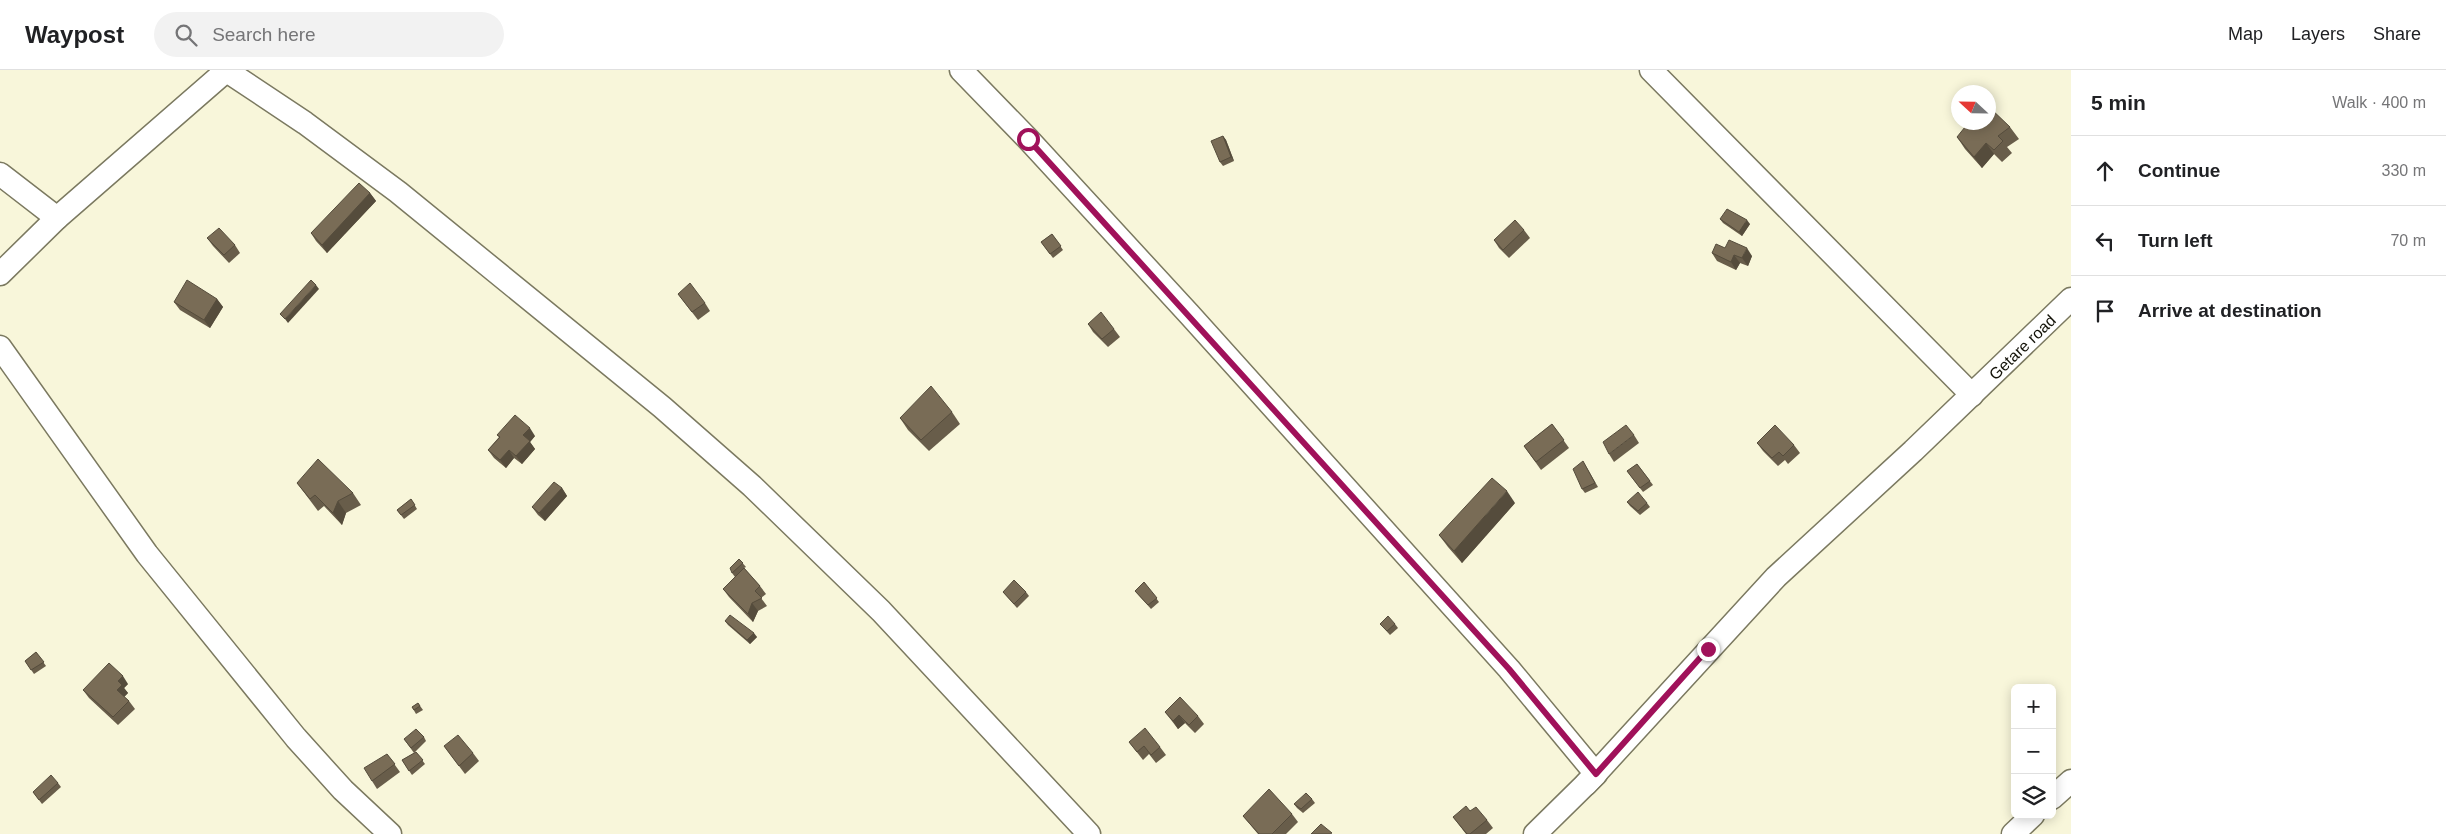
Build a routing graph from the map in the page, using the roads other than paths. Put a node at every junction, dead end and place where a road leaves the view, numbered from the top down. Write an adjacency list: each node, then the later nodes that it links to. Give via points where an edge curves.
1 (227, 70): 5 (street); 15 (street, via 398,192 662,406 752,486 881,611)
2 (961, 70): 10 (street, via 1155,278 1509,669)
3 (1651, 70): 9 (street)
4 (0, 174): 5 (street)
5 (57, 218): 6 (street)
6 (0, 274)
7 (2071, 298): 9 (street, Getare road)
8 (0, 347): 14 (street, via 147,554 296,738 343,790)
9 (1972, 395): 10 (street, Getare road, via 1776,577)
10 (1596, 774): 16 (street, Getare road)
11 (2071, 781): 12 (street)
12 (2056, 794)
13 (2030, 819): 17 (street)
14 (390, 834)
15 (1089, 834)
16 (1537, 834)
17 (2013, 834)

